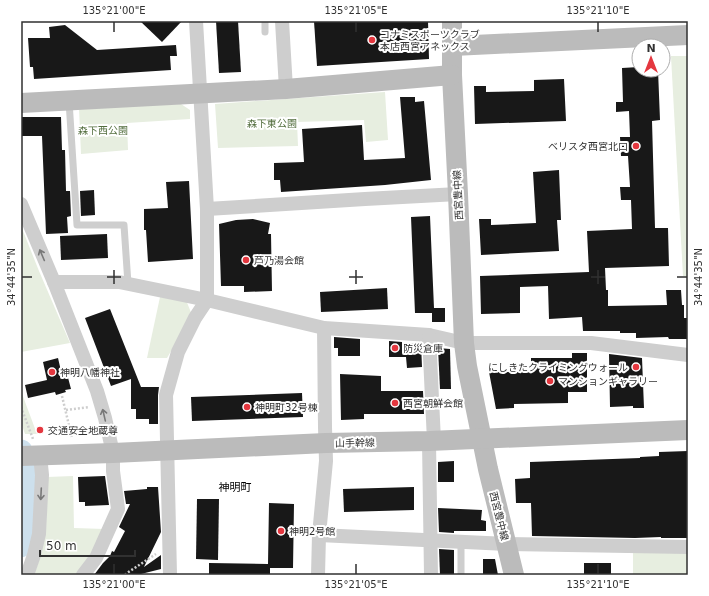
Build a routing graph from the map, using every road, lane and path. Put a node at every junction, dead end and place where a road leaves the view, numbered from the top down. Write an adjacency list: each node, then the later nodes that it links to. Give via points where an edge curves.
1 (196, 21): 10 (street)
2 (265, 21): 5 (lane)
3 (282, 21): 9 (street)
4 (452, 21): 7 (street, 西宮豊中線)
5 (265, 32)
6 (688, 35): 7 (street)
7 (453, 46): 8 (street, 西宮豊中線)
8 (452, 75): 9 (street); 13 (street, 西宮豊中線)
9 (286, 89): 10 (street)
10 (201, 94): 11 (street); 15 (street)
11 (69, 100): 12 (street); 17 (lane, via 77,225 124,225)
12 (21, 103)
13 (458, 194): 15 (street); 21 (street, 西宮豊中線)
14 (21, 204): 16 (street, one-way to 14)
15 (207, 209): 18 (street)
16 (54, 282): 17 (street); 24 (street)
17 (128, 284): 18 (street)
18 (206, 300): 19 (street); 32 (street, via 178,352 166,395)
19 (324, 328): 20 (street); 31 (street)
20 (429, 335): 21 (street); 30 (street)
21 (464, 343): 22 (street, via 591,343); 29 (street, 西宮豊中線)
22 (688, 355)
23 (62, 396): 26 (path)
24 (102, 405): 26 (path); 34 (street, one-way to 24)
25 (21, 407): 33 (path)
26 (66, 410): 28 (path)
27 (688, 430): 29 (street, 山手幹線)
28 (72, 438)
29 (482, 439): 30 (street, 山手幹線); 38 (street, 西宮豊中線)
30 (431, 441): 31 (street, 山手幹線); 36 (street)
31 (326, 444): 32 (street, 山手幹線); 35 (street)
32 (168, 450): 34 (street, 山手幹線); 39 (street)
33 (32, 451): 34 (street, 山手幹線); 41 (street, one-way to 41, via 42,475 39,534)
34 (112, 453): 42 (street, via 118,509 96,558)
35 (319, 535): 36 (street); 45 (street)
36 (430, 540): 37 (street); 46 (street)
37 (461, 542): 38 (street); 47 (lane)
38 (507, 544): 40 (street); 48 (street, 西宮豊中線)
39 (169, 547): 43 (path); 44 (street)
40 (688, 547)
41 (27, 575)
42 (83, 575)
43 (125, 575)
44 (170, 575)
45 (318, 575)
46 (431, 575)
47 (461, 575)
48 (514, 575)

